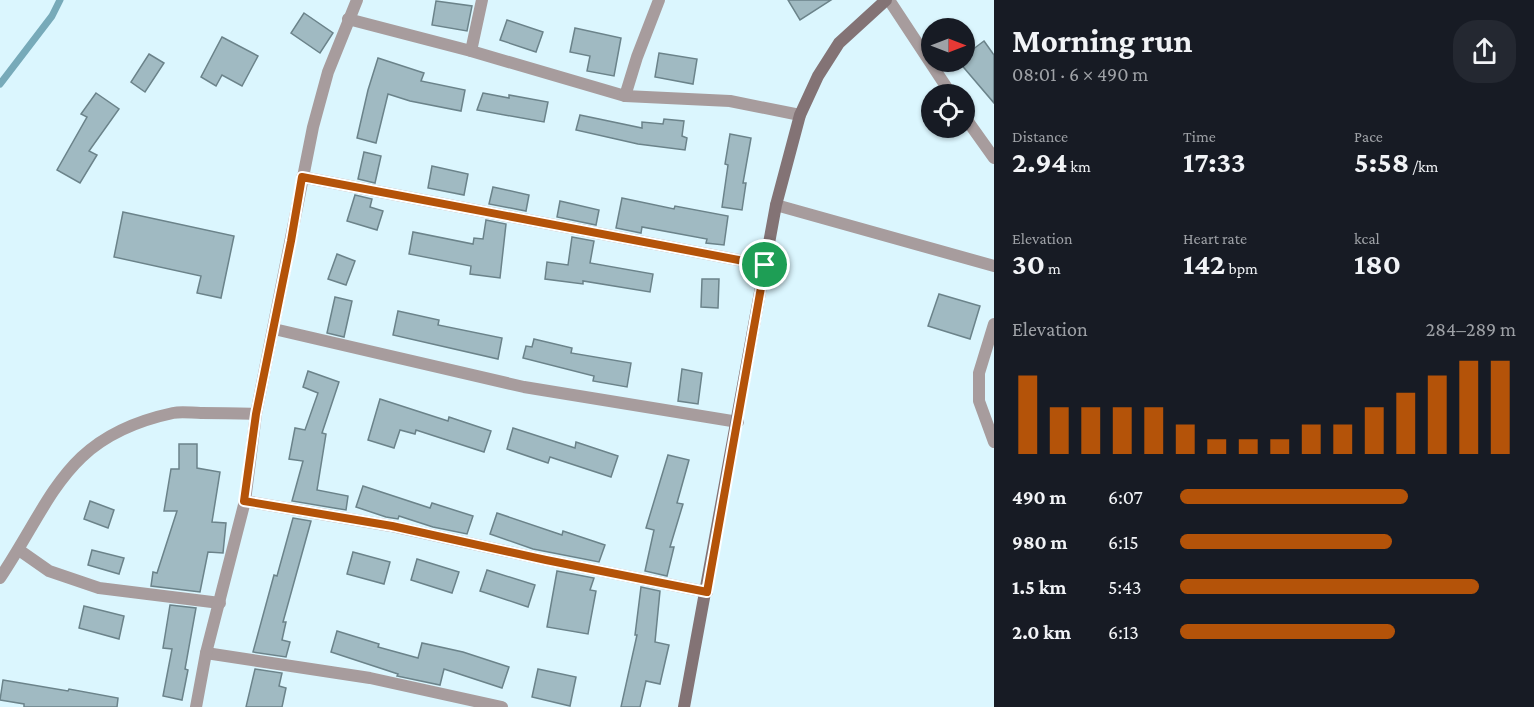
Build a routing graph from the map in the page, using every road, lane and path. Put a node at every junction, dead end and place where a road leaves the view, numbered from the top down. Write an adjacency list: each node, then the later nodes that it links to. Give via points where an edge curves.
1 (357, 0): 5 (street)
2 (482, 0): 6 (street)
3 (659, 0): 8 (street)
4 (888, 0): 7 (street); 9 (main road, via 839,43)
5 (348, 19): 6 (street); 12 (street, via 328,72)
6 (471, 51): 8 (street)
7 (944, 84)
8 (625, 96): 9 (street, via 730,101)
9 (800, 115): 13 (main road)
10 (975, 131): 11 (street)
11 (994, 158)
12 (302, 177): 14 (street); 17 (street)
13 (776, 205): 14 (main road); 15 (street)
14 (765, 265): 19 (main road)
15 (994, 266)
16 (994, 324): 20 (street, via 979,373 979,400)
17 (274, 329): 18 (street); 19 (street, via 524,387)
18 (256, 414): 21 (street); 22 (street, via 175,412 115,432 86,452 63,475)
19 (738, 422): 24 (main road)
20 (994, 442)
21 (244, 501): 24 (street, via 392,526); 25 (street)
22 (18, 550): 23 (street); 25 (street, via 50,571 99,588)
23 (0, 578)
24 (707, 592): 29 (main road)
25 (220, 603): 26 (street)
26 (206, 653): 27 (street); 28 (street, via 370,678)
27 (196, 707)
28 (502, 707)
29 (684, 707)

